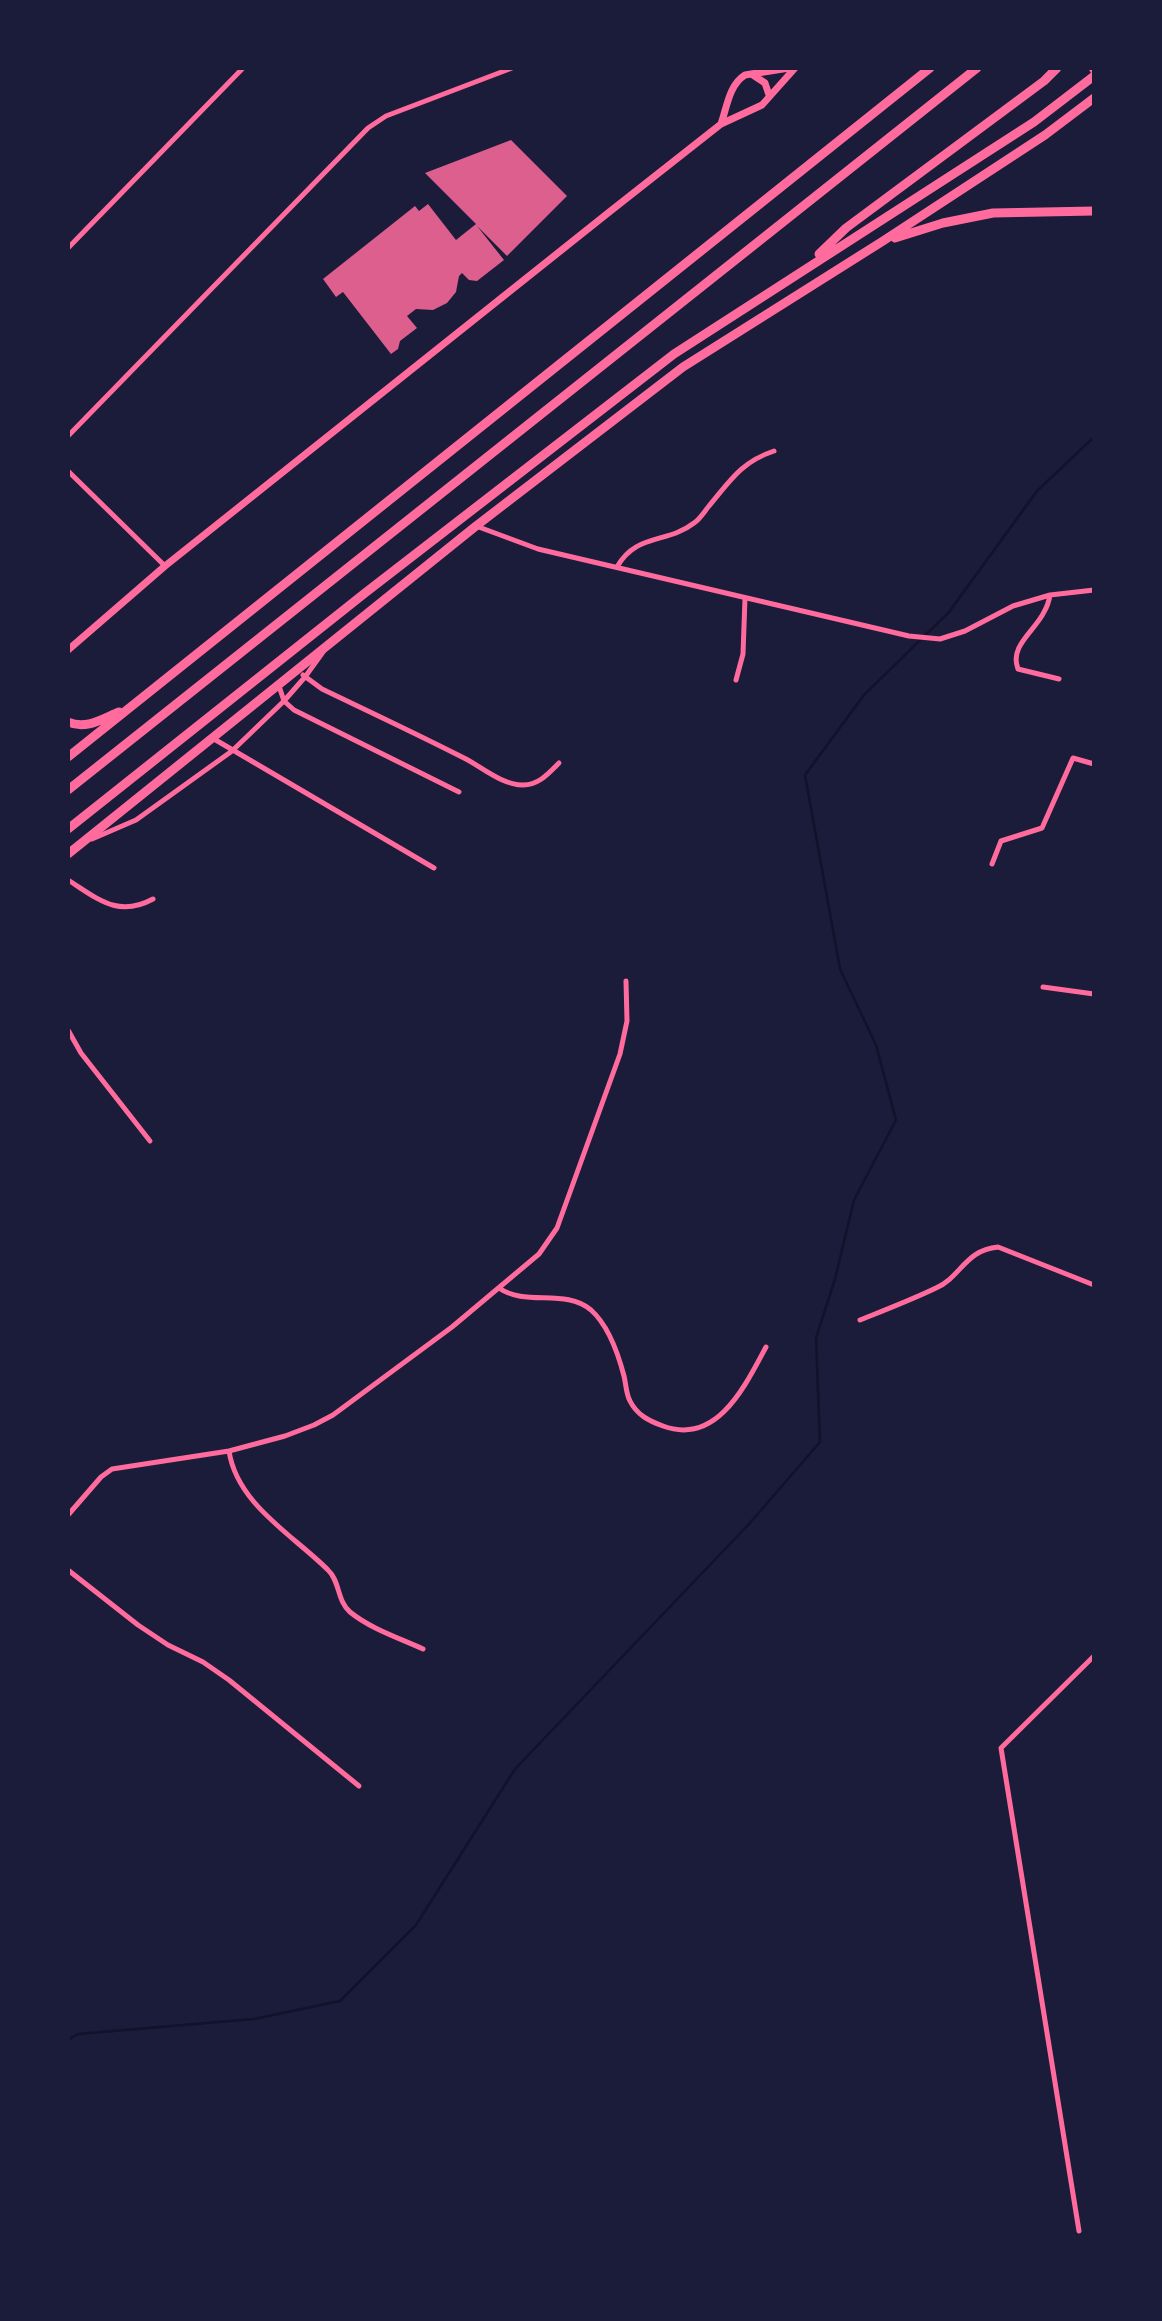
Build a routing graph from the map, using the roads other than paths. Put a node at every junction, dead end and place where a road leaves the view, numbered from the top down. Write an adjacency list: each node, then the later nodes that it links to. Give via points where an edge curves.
1 (243, 68): 15 (street)
2 (512, 68): 17 (street, via 386,116 368,128)
3 (789, 68): 8 (street)
4 (795, 68): 10 (street)
5 (930, 68): 34 (main road)
6 (976, 68): 41 (main road)
7 (1057, 68): 16 (main road, via 846,228)
8 (751, 75): 10 (street, via 765,83); 12 (street, via 736,82)
9 (1094, 76): 16 (main road, via 1034,122)
10 (769, 95): 12 (street, via 757,108)
11 (1094, 98): 14 (main road)
12 (721, 124): 21 (street)
13 (1094, 212): 14 (main road, via 993,213)
14 (883, 241): 20 (main road, via 683,367)
15 (68, 248)
16 (803, 269): 43 (main road, via 674,354)
17 (68, 436)
18 (774, 451): 22 (street, via 747,463 695,522 642,543 624,554)
19 (68, 471): 21 (street)
20 (476, 526): 22 (street, via 525,545); 26 (main road)
21 (165, 566): 27 (street)
22 (617, 567): 25 (street)
23 (1094, 590): 24 (street)
24 (1051, 596): 25 (street, via 1013,606 940,639); 30 (street, via 1018,650 1016,664 1026,672)
25 (745, 598): 31 (street, via 743,654)
26 (327, 646): 28 (main road); 29 (street)
27 (68, 650)
28 (297, 671): 29 (street); 32 (main road)
29 (305, 677): 33 (street); 39 (street, via 322,690 505,781 533,784)
30 (1059, 678)
31 (736, 680)
32 (279, 686): 33 (street); 36 (main road)
33 (284, 701): 37 (street); 42 (street)
34 (134, 705): 35 (main road, via 78,727); 38 (main road)
35 (68, 722)
36 (214, 738): 37 (street); 44 (main road)
37 (232, 751): 44 (street, via 136,820); 47 (street)
38 (68, 757)
39 (559, 764)
40 (1094, 764): 46 (street, via 1073,758 1042,828 1001,841)
41 (68, 790)
42 (459, 792)
43 (68, 829)
44 (82, 843): 45 (main road)
45 (68, 854)
46 (992, 864)
47 (434, 868)
48 (68, 880): 49 (street, via 115,907 128,909)
49 (153, 899)
50 (626, 981): 56 (street, via 627,1021 620,1054 557,1228 539,1254)
51 (1043, 988): 52 (street)
52 (1094, 994)
53 (68, 1030): 54 (street)
54 (150, 1141)
55 (1094, 1285): 57 (street, via 998,1247 986,1248 939,1287)
56 (499, 1289): 58 (street, via 524,1298 568,1300 590,1309 610,1336 628,1398 637,1413 667,1428 698,1429 731,1406); 59 (street, via 333,1415 285,1436)
57 (860, 1320)
58 (766, 1348)
59 (229, 1451): 60 (street, via 112,1469); 62 (street, via 236,1478 284,1531 330,1571 343,1605 376,1628)
60 (68, 1515)
61 (68, 1570): 64 (street, via 138,1625 229,1680)
62 (423, 1649)
63 (1094, 1656): 65 (street, via 1000,1748)
64 (359, 1786)
65 (1079, 2231)

